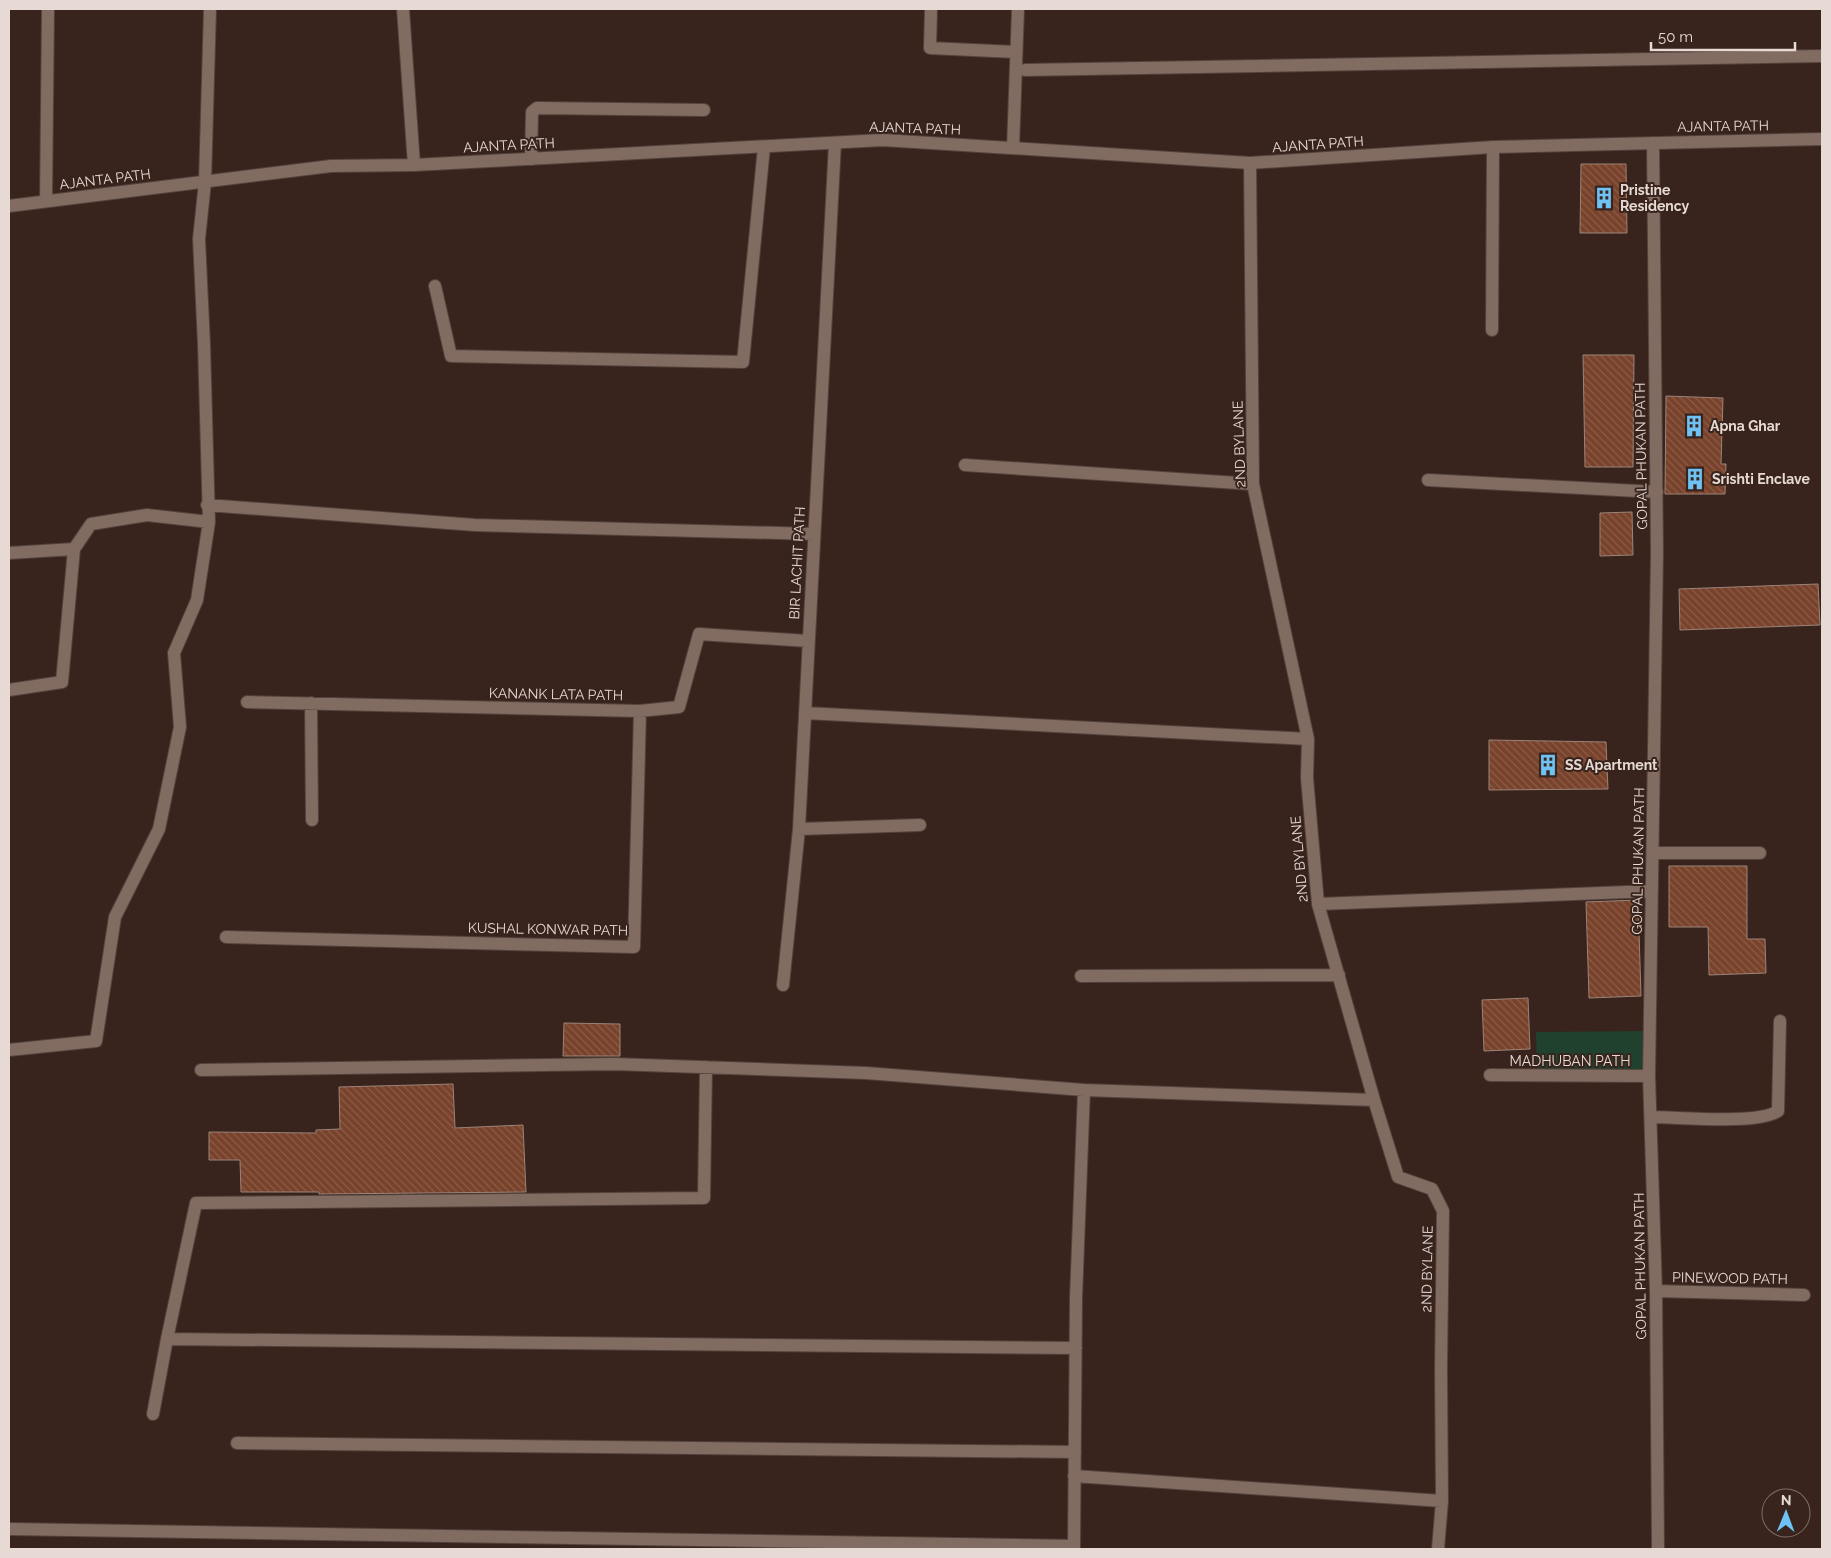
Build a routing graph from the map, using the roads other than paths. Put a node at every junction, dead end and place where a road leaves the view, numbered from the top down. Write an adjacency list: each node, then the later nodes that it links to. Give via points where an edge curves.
1 (48, 9): 20 (street)
2 (210, 9): 19 (street)
3 (403, 9): 18 (street)
4 (931, 9): 6 (street, via 930,48)
5 (1018, 9): 6 (street)
6 (1016, 52): 15 (street)
7 (1822, 56): 8 (street)
8 (1025, 70)
9 (704, 110): 16 (street, via 537,108 532,112)
10 (1822, 139): 12 (street, AJANTA PATH)
11 (835, 143): 13 (street, AJANTA PATH); 15 (street, AJANTA PATH, via 883,140); 30 (street, BIR LACHIT PATH)
12 (1652, 143): 14 (street, AJANTA PATH); 27 (street, GOPAL PHUKAN PATH)
13 (764, 147): 16 (street, AJANTA PATH); 22 (street, via 744,362 451,356)
14 (1493, 147): 17 (street, AJANTA PATH); 23 (street)
15 (1013, 148): 17 (street, AJANTA PATH)
16 (531, 159): 18 (street, AJANTA PATH)
17 (1250, 163): 26 (street, 2ND BYLANE)
18 (414, 165): 19 (street, AJANTA PATH, via 331,166)
19 (205, 182): 20 (street, AJANTA PATH); 28 (street, via 199,239)
20 (46, 201): 21 (street, AJANTA PATH)
21 (9, 206)
22 (435, 286)
23 (1492, 330)
24 (965, 465): 26 (street)
25 (1428, 480): 27 (street)
26 (1253, 484): 39 (street, 2ND BYLANE)
27 (1656, 492): 43 (street, GOPAL PHUKAN PATH, via 1658,553)
28 (207, 505): 29 (street); 30 (street, via 475,525)
29 (208, 522): 31 (street, via 147,514 91,524); 52 (street, via 196,600 174,653 180,727 159,829 115,917 96,1041)
30 (814, 534): 33 (street, BIR LACHIT PATH)
31 (74, 549): 32 (street); 34 (street, via 62,682)
32 (9, 554)
33 (808, 641): 37 (street, KANANK LATA PATH, via 699,634 679,707); 38 (street, BIR LACHIT PATH)
34 (9, 690)
35 (247, 702): 36 (street, KANANK LATA PATH)
36 (311, 703): 37 (street, KANANK LATA PATH); 40 (street)
37 (640, 711): 47 (street, KUSHAL KONWAR PATH, via 634,947)
38 (805, 713): 39 (street); 42 (street, BIR LACHIT PATH)
39 (1308, 739): 46 (street, 2ND BYLANE, via 1307,778)
40 (312, 820)
41 (920, 825): 42 (street)
42 (798, 829): 50 (street, BIR LACHIT PATH)
43 (1653, 853): 44 (street); 45 (street, GOPAL PHUKAN PATH)
44 (1760, 853)
45 (1652, 891): 46 (street); 56 (street, GOPAL PHUKAN PATH)
46 (1318, 904): 49 (street, 2ND BYLANE)
47 (226, 937)
48 (1081, 976): 49 (street)
49 (1339, 976): 58 (street, 2ND BYLANE)
50 (784, 985)
51 (1780, 1021): 59 (street, via 1778,1111 1772,1116 1750,1119)
52 (9, 1050)
53 (706, 1067): 54 (street, via 614,1064); 57 (street, via 866,1073); 62 (street, via 704,1198 196,1203)
54 (201, 1070)
55 (1490, 1075): 56 (street, MADHUBAN PATH)
56 (1649, 1076): 59 (street, GOPAL PHUKAN PATH)
57 (1084, 1090): 58 (street); 63 (street)
58 (1374, 1100): 68 (street, 2ND BYLANE, via 1398,1177 1432,1189 1443,1211)
59 (1651, 1117): 60 (street, GOPAL PHUKAN PATH)
60 (1656, 1291): 61 (street, PINEWOOD PATH); 72 (street, GOPAL PHUKAN PATH)
61 (1804, 1295)
62 (167, 1339): 63 (street); 64 (street)
63 (1076, 1348): 66 (street)
64 (153, 1414)
65 (237, 1443): 66 (street)
66 (1075, 1452): 67 (street)
67 (1074, 1476): 68 (street); 70 (street)
68 (1442, 1501): 71 (street, 2ND BYLANE)
69 (9, 1529): 70 (street)
70 (1074, 1548)
71 (1438, 1549)
72 (1658, 1549)

